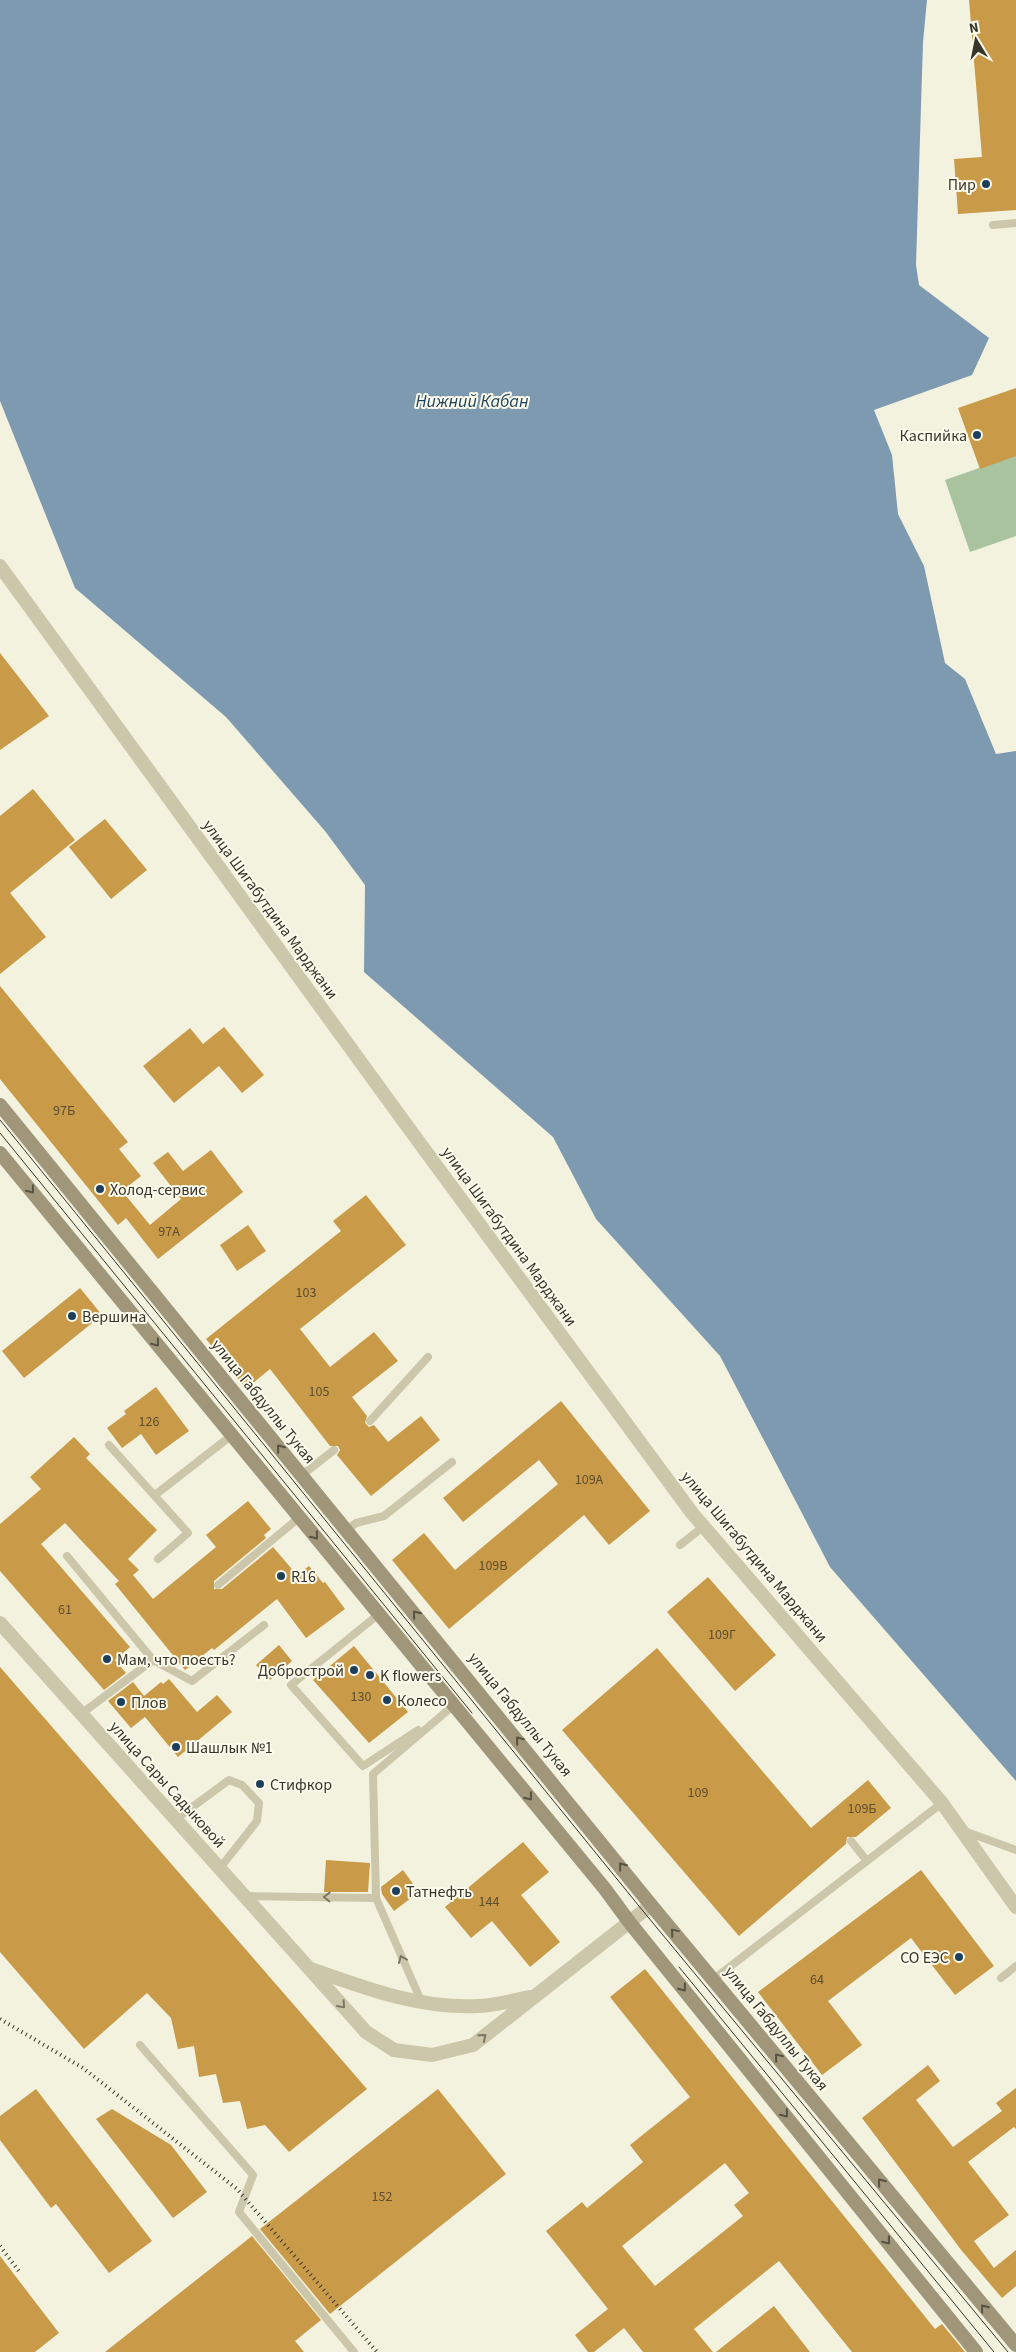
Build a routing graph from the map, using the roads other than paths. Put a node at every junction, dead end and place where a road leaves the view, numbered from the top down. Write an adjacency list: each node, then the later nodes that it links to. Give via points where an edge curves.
1 (1016, 223): 2 (lane)
2 (993, 225)
3 (0, 566): 15 (street, улица Шигабутдина Марджани, via 413,1134)
4 (0, 1105): 12 (main road, улица Габдуллы Тукая, one-way to 4)
5 (0, 1153): 8 (main road, one-way to 8)
6 (428, 1357): 7 (lane)
7 (370, 1421)
8 (232, 1435): 13 (lane); 14 (main road)
9 (109, 1445): 13 (lane)
10 (334, 1450): 12 (lane)
11 (452, 1462): 16 (lane, via 384,1516 356,1523)
12 (302, 1475): 16 (main road, улица Габдуллы Тукая)
13 (155, 1495): 19 (lane, via 188,1533)
14 (300, 1517): 20 (lane); 21 (main road, one-way to 21)
15 (704, 1526): 17 (lane); 28 (street, улица Шигабутдина Марджани)
16 (347, 1530): 37 (main road, улица Габдуллы Тукая, one-way to 16)
17 (680, 1545)
18 (67, 1556): 24 (lane)
19 (158, 1559)
20 (218, 1586)
21 (379, 1614): 25 (main road); 27 (lane, via 291,1685 363,1766)
22 (0, 1623): 26 (street, улица Сары Садыковой)
23 (264, 1625): 24 (lane, via 192,1681)
24 (153, 1660): 26 (lane)
25 (454, 1705): 27 (lane); 39 (main road, one-way to 39)
26 (82, 1714): 29 (street, улица Сары Садыковой)
27 (442, 1715): 36 (lane, via 373,1774)
28 (942, 1803): 30 (street, улица Шигабутдина Марджани); 33 (lane)
29 (176, 1819): 34 (street, улица Сары Садыковой); 34 (lane, via 229,1780 242,1785 259,1803 257,1821)
30 (962, 1830): 32 (lane); 38 (street, улица Шигабутдина Марджани)
31 (851, 1841): 33 (lane)
32 (1016, 1850)
33 (867, 1861): 43 (lane)
34 (220, 1868): 35 (street, улица Сары Садыковой)
35 (244, 1896): 36 (lane, one-way to 35); 41 (street, улица Сары Садыковой)
36 (376, 1898): 45 (lane, one-way to 36)
37 (651, 1905): 39 (street, улица Сары Садыковой); 43 (main road, улица Габдуллы Тукая, one-way to 37)
38 (1016, 1907)
39 (630, 1923): 44 (street, улица Сары Садыковой); 49 (main road, one-way to 49)
40 (1016, 1966): 42 (lane)
41 (310, 1968): 44 (street, улица Сары Садыковой, one-way to 44, via 366,2032 394,2050 432,2055 473,2045); 45 (street, улица Сары Садыковой, via 372,1991)
42 (1001, 1978)
43 (714, 1979): 47 (main road, улица Габдуллы Тукая, one-way to 43)
44 (531, 1997): 45 (street, улица Сары Садыковой, via 479,2006)
45 (422, 2004)
46 (140, 2045): 48 (lane, via 253,2175 239,2212)
47 (1016, 2345)
48 (354, 2352)
49 (976, 2352)

